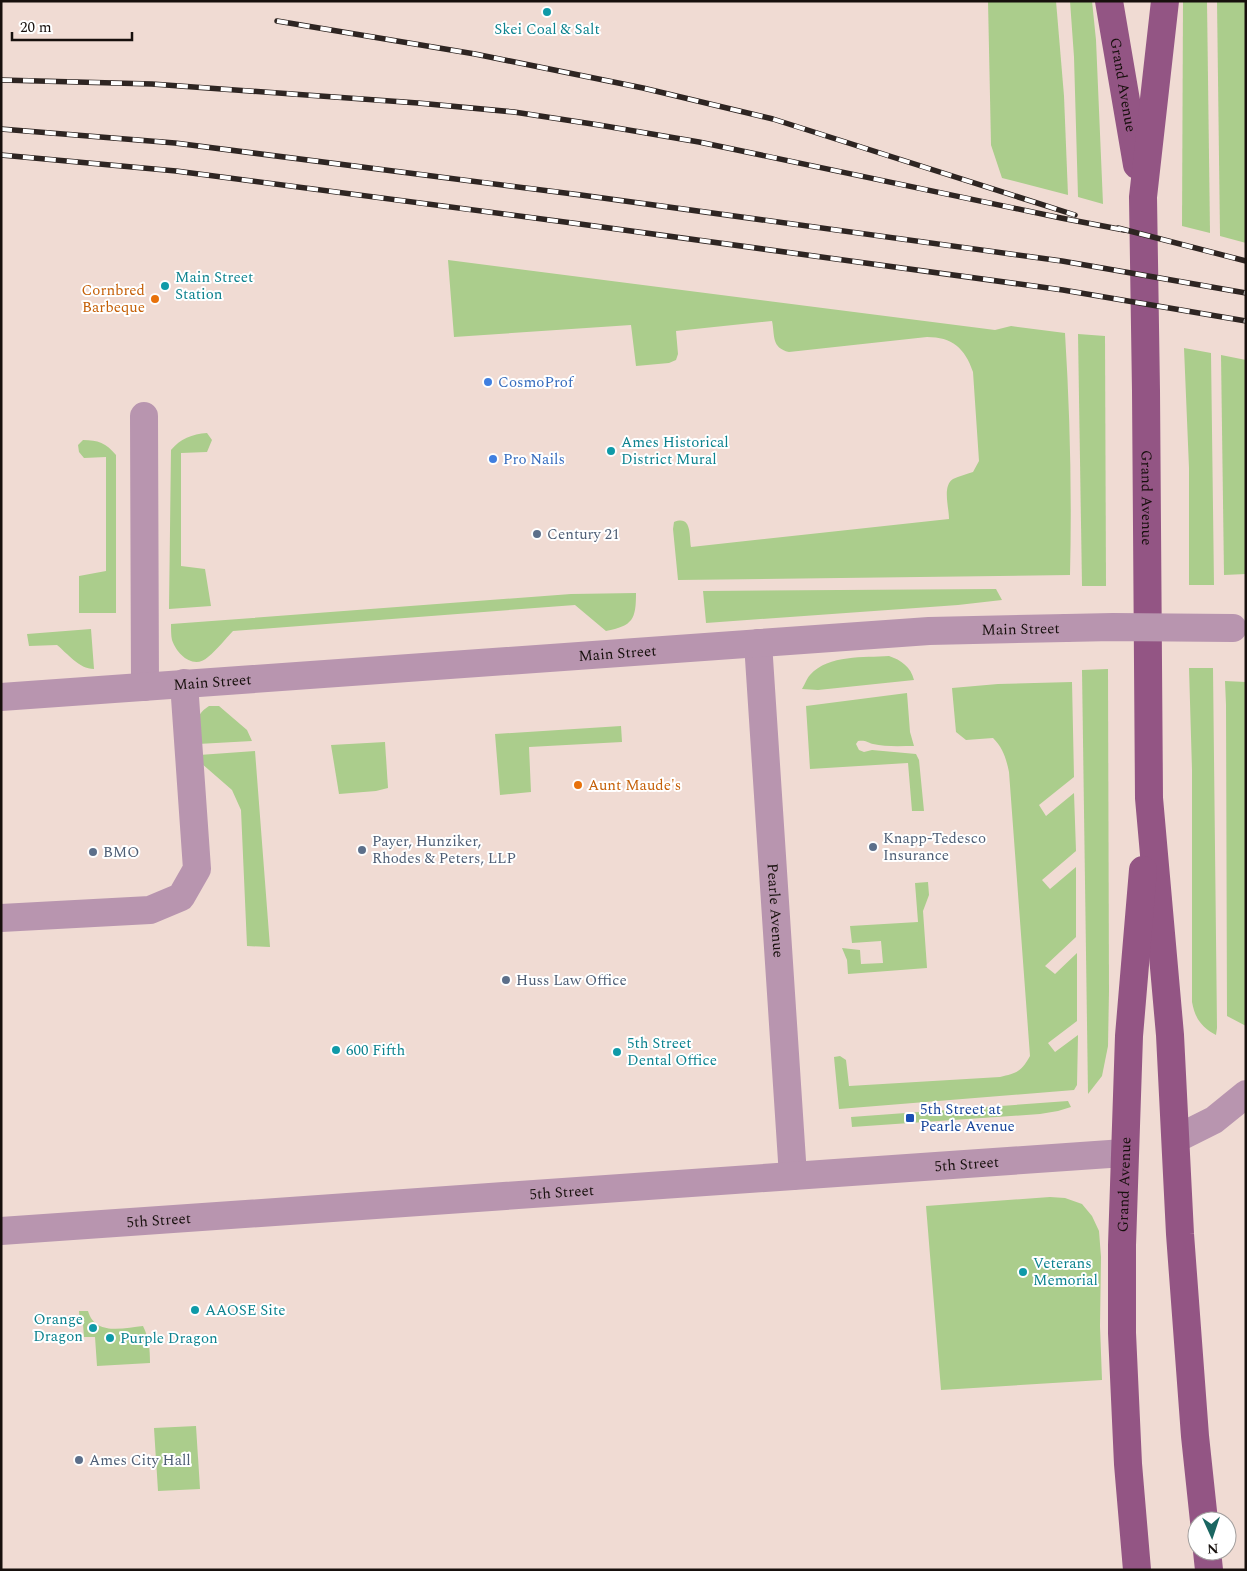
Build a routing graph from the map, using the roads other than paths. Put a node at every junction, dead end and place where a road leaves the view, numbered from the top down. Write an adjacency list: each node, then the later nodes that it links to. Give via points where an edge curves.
1 (1109, 1): 3 (main road, Grand Avenue)
2 (1165, 1): 3 (main road, Grand Avenue)
3 (1142, 197): 10 (main road, Grand Avenue)
4 (144, 416): 8 (street)
5 (1239, 629): 6 (street, Main Street, bridge, via 1123,627 929,631)
6 (758, 643): 7 (street, Main Street); 15 (street, Pearle Avenue)
7 (184, 683): 8 (street, Main Street); 11 (street, via 197,869 181,897 150,910)
8 (145, 687): 9 (street, Main Street)
9 (1, 697)
10 (1148, 798): 13 (main road, Grand Avenue, via 1170,1035); 14 (main road, Grand Avenue, via 1128,1036)
11 (1, 918)
12 (1246, 1094): 13 (street, via 1214,1120)
13 (1176, 1139): 17 (main road, Grand Avenue, via 1180,1234)
14 (1124, 1153): 15 (street, 5th Street); 18 (main road, Grand Avenue, via 1122,1333)
15 (793, 1176): 16 (street, 5th Street)
16 (1, 1231)
17 (1203, 1511)
18 (1137, 1570)

